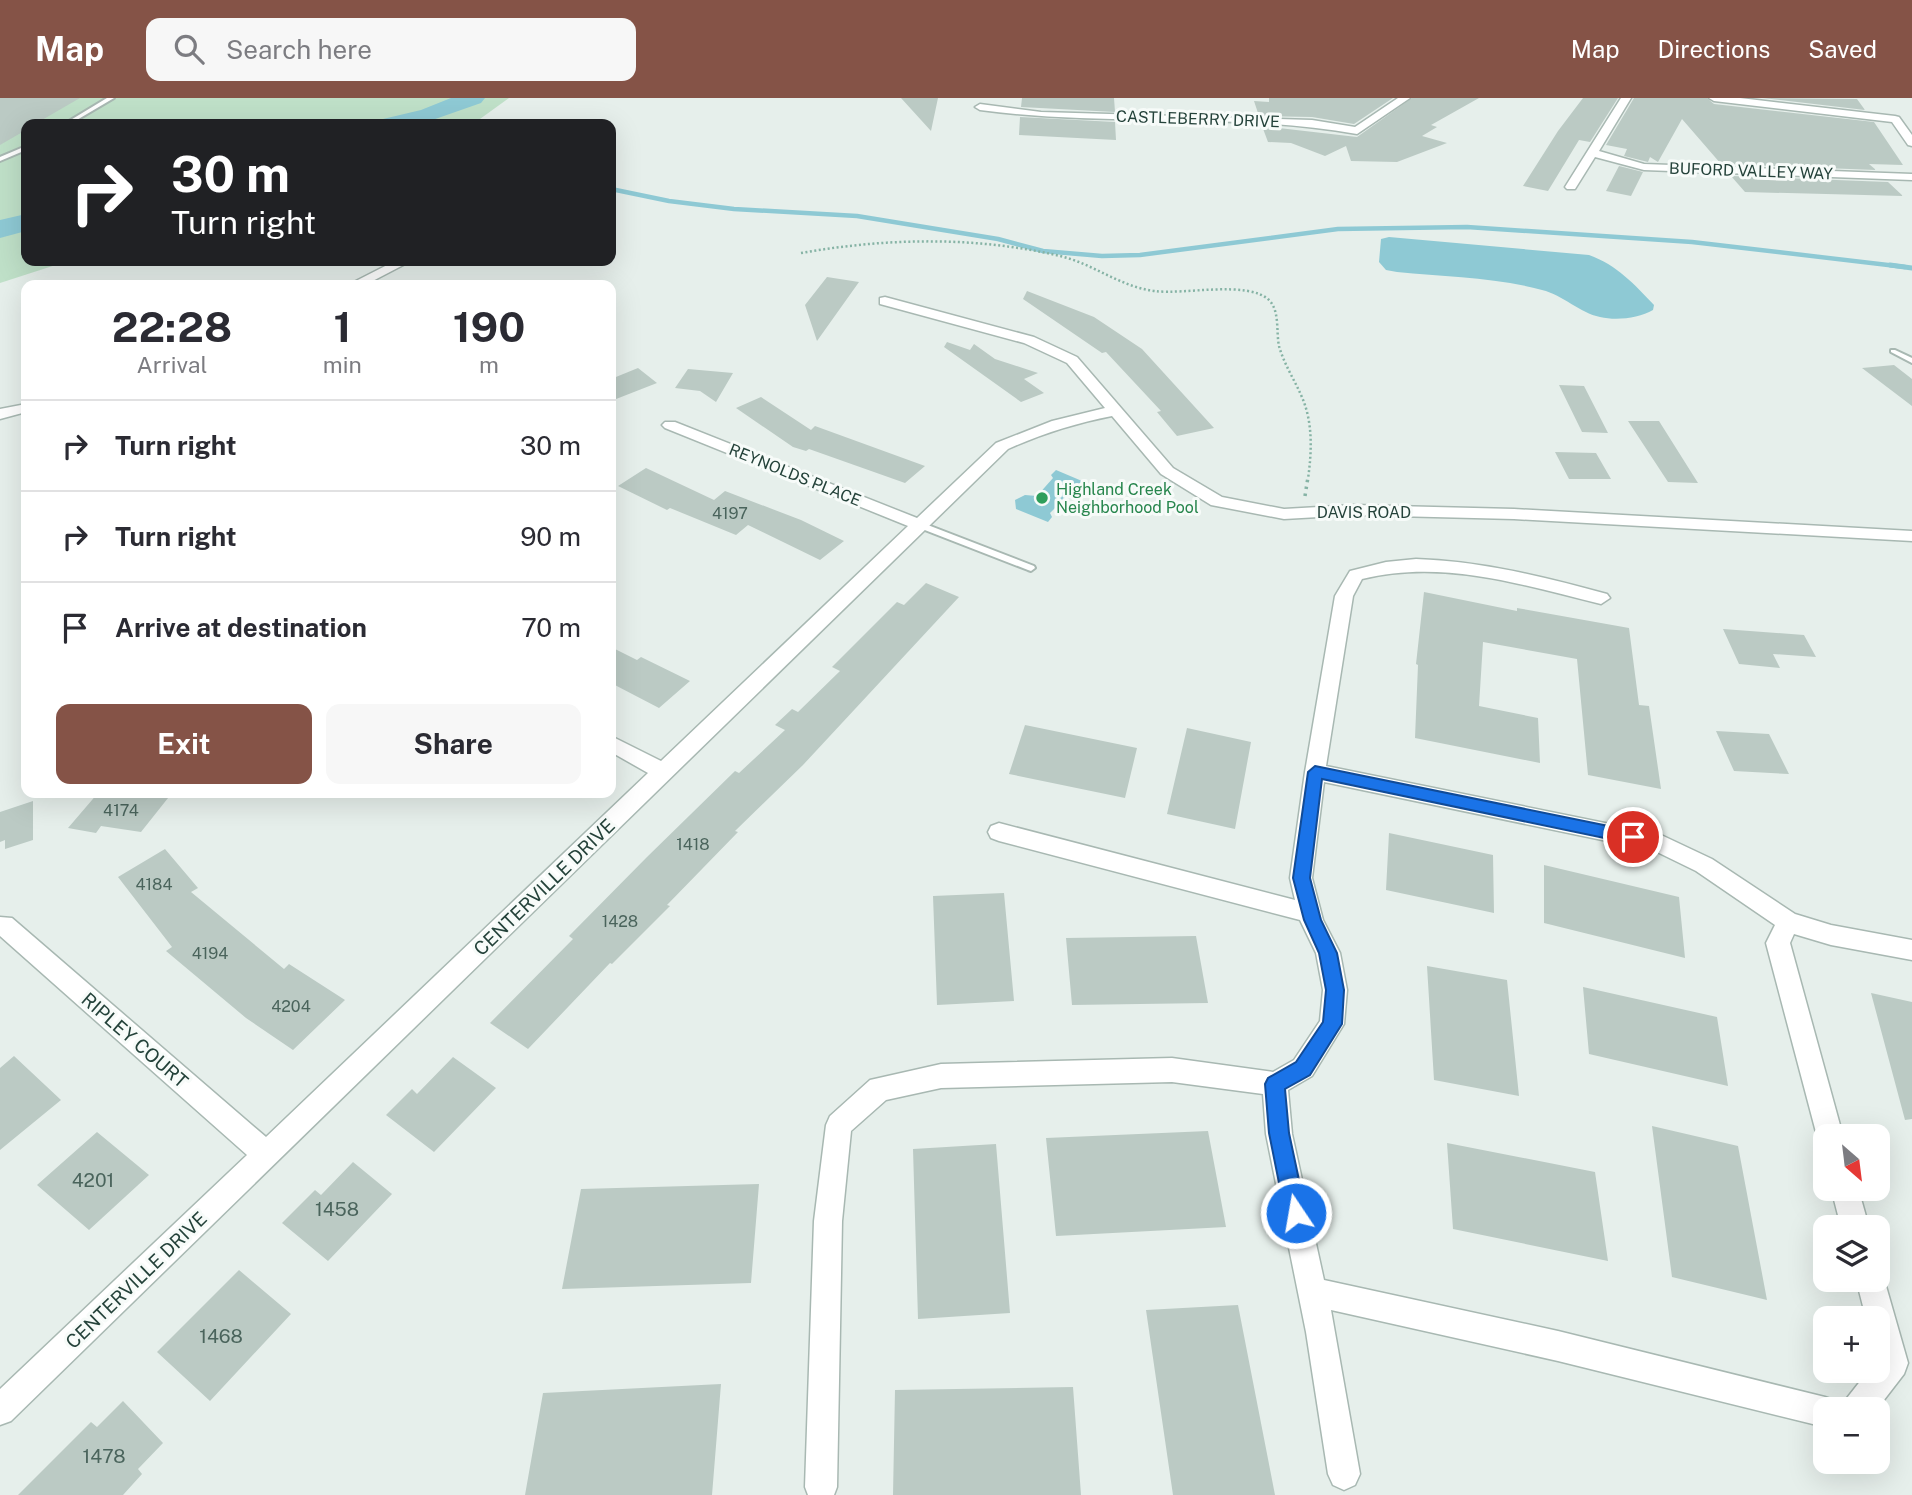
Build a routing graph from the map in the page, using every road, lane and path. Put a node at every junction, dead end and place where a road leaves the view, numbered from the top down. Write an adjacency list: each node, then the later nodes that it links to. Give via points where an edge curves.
1 (111, 98): 6 (lane)
2 (1405, 98): 5 (street, CASTLEBERRY DRIVE, via 1357,131 1312,123 1041,115)
3 (1626, 98): 9 (street)
4 (1714, 98): 7 (street, via 1895,119)
5 (980, 107)
6 (75, 119)
7 (1912, 142)
8 (21, 150): 10 (lane)
9 (1592, 153): 11 (street, BUFORD VALLEY WAY, via 1644,167); 12 (street)
10 (0, 159)
11 (1912, 177)
12 (1571, 187)
13 (801, 253): 23 (path, via 899,241 972,242 1064,257 1133,287 1259,293 1272,302 1278,317 1279,345 1305,403 1312,445)
14 (395, 266): 15 (street)
15 (365, 280)
16 (885, 301): 20 (street, DAVIS ROAD, via 1029,341 1072,359)
17 (1894, 351): 18 (lane)
18 (1912, 361)
19 (21, 409): 21 (street)
20 (1116, 411): 24 (street, CENTERVILLE DRIVE, via 1073,419 1002,446); 25 (street, DAVIS ROAD, via 1167,471 1217,501 1284,514 1354,510 1514,514)
21 (0, 414)
22 (670, 425): 24 (street, REYNOLDS PLACE)
23 (1305, 497)
24 (920, 524): 26 (lane); 29 (street, CENTERVILLE DRIVE)
25 (1912, 536)
26 (1031, 568)
27 (1601, 598): 30 (street, via 1456,566 1383,566 1356,575 1344,596)
28 (616, 746): 29 (street)
29 (663, 772): 38 (street, CENTERVILLE DRIVE)
30 (1315, 772): 32 (street, via 1301,878); 33 (street, via 1659,843 1703,864)
31 (999, 832): 32 (street)
32 (1310, 913): 36 (street, via 1328,953 1335,990 1332,1024 1303,1068)
33 (1788, 922): 35 (street); 37 (street, via 1778,943)
34 (4, 925): 38 (street, RIPLEY COURT)
35 (1912, 950)
36 (1275, 1084): 39 (street, via 1279,1133); 45 (street, via 1172,1070 941,1076 878,1089 839,1125 828,1221)
37 (1827, 1124)
38 (266, 1154): 43 (street, CENTERVILLE DRIVE)
39 (1313, 1292): 42 (street); 44 (street)
40 (1874, 1292): 41 (street, via 1893,1363)
41 (1867, 1397)
42 (1813, 1409)
43 (0, 1410)
44 (1344, 1474)
45 (821, 1487)

